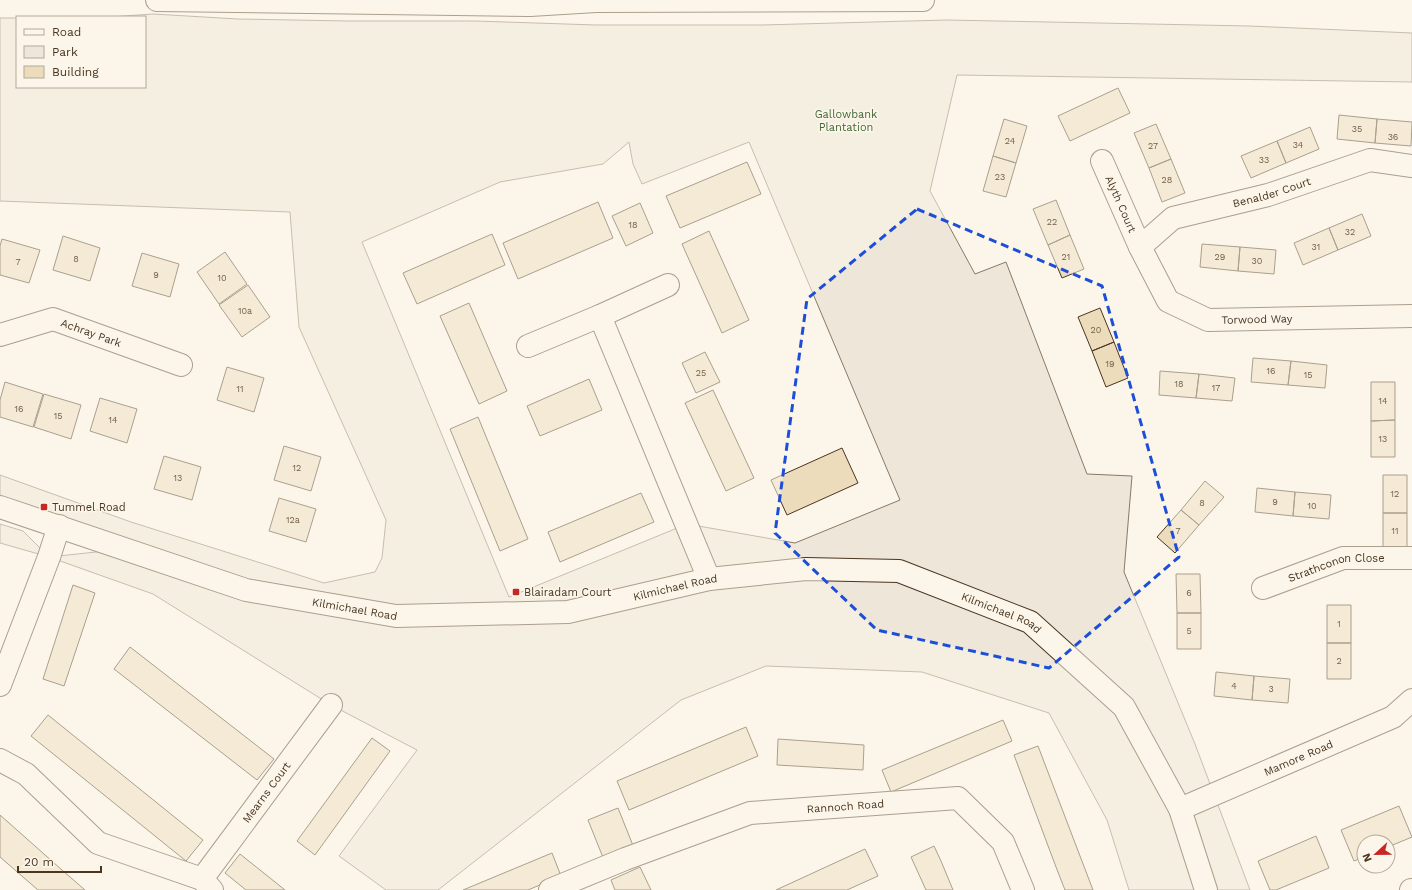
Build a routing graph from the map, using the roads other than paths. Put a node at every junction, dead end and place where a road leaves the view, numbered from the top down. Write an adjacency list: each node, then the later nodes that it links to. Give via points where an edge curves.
1 (156, 0): 2 (main road, via 530,4 596,1)
2 (923, 0)
3 (1102, 161): 5 (main road, Alyth Court)
4 (1412, 166): 5 (main road, Benalder Court, via 1370,160 1268,195 1173,218)
5 (1140, 246): 8 (main road, Torwood Way, via 1168,301 1208,320)
6 (668, 286): 7 (main road)
7 (600, 316): 10 (main road); 15 (main road)
8 (1412, 316)
9 (0, 335): 11 (main road, Achray Park, via 53,319)
10 (528, 346)
11 (181, 365)
12 (0, 507): 13 (main road, Kilmichael Road)
13 (59, 526): 15 (main road, Kilmichael Road, via 246,590 396,616 568,612); 17 (main road)
14 (1412, 558): 16 (main road, Strathconon Close, via 1343,558)
15 (709, 579): 21 (main road, Kilmichael Road, via 806,569 899,571 1030,622 1124,707)
16 (1263, 588)
17 (0, 685)
18 (1412, 700): 21 (main road, Mamore Road, via 1393,717)
19 (331, 705): 22 (main road, Mearns Court)
20 (0, 760): 22 (main road, via 26,774 98,843)
21 (1180, 809): 25 (main road, Kilmichael Road)
22 (207, 885)
23 (550, 890): 24 (main road, Rannoch Road, via 750,813 958,798 1003,842)
24 (1023, 890)
25 (1206, 890)

